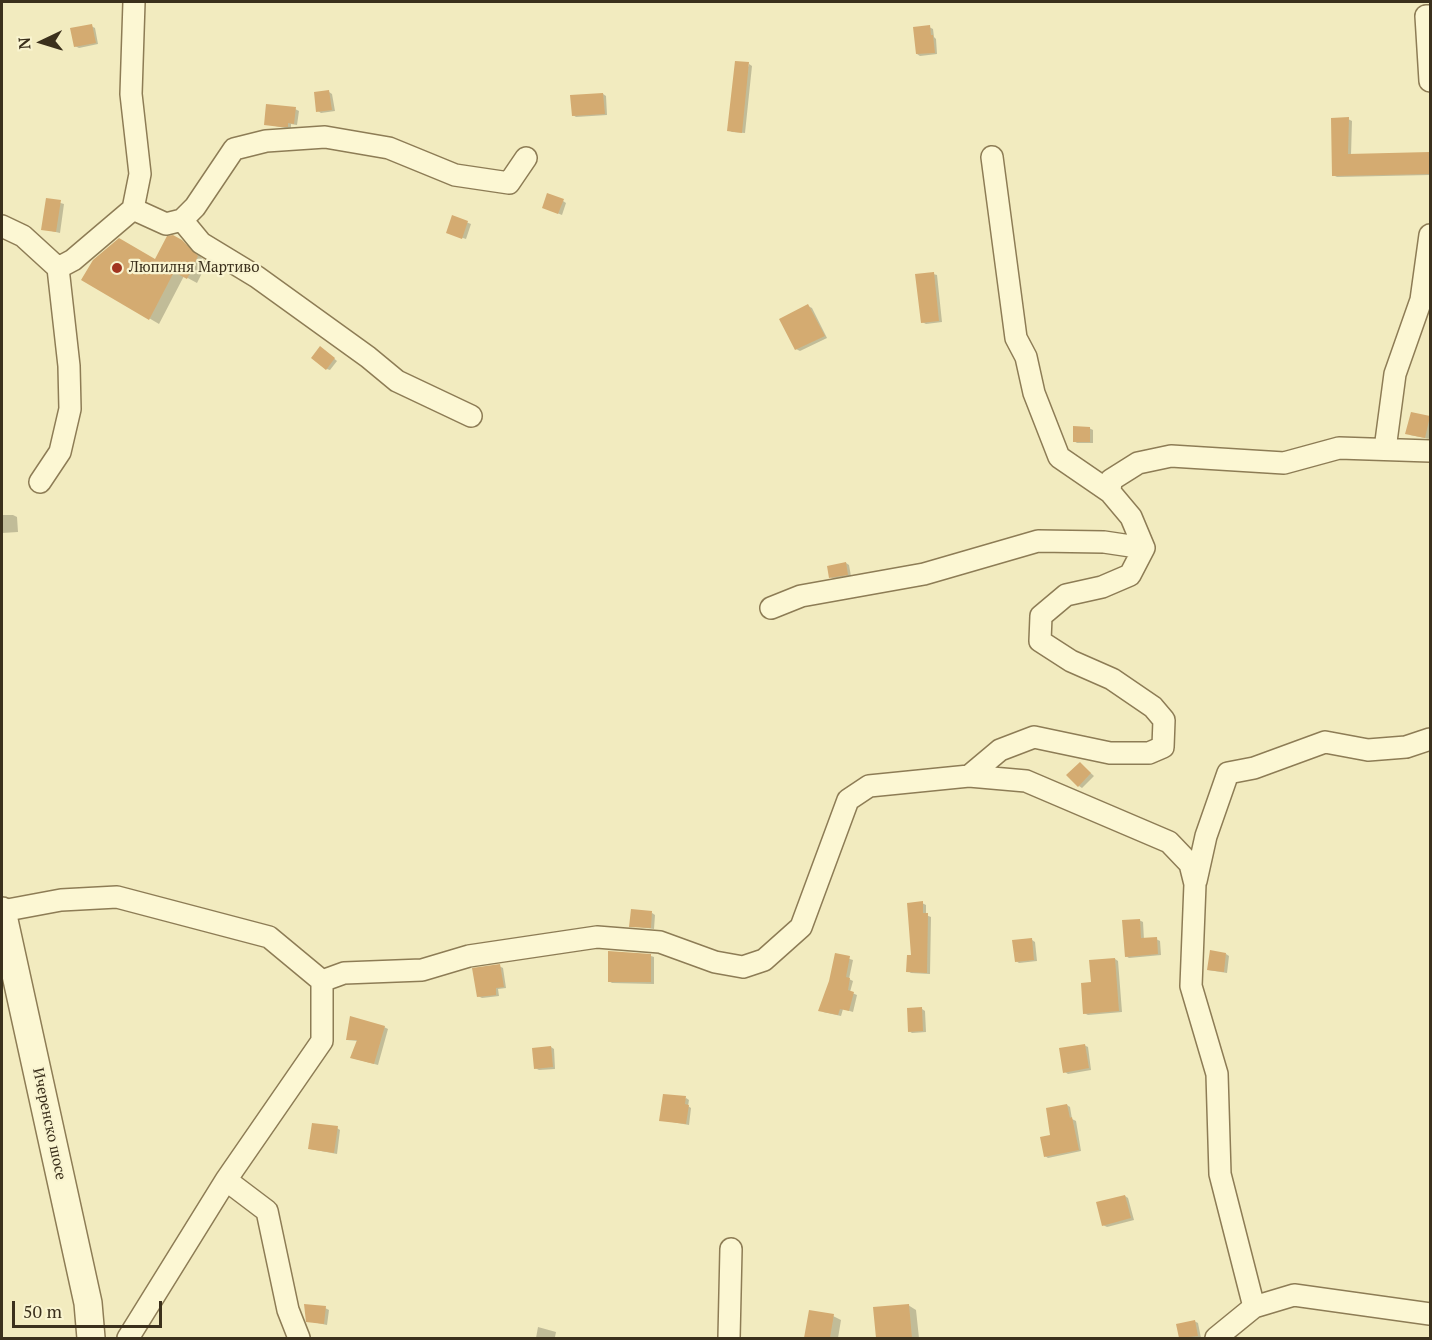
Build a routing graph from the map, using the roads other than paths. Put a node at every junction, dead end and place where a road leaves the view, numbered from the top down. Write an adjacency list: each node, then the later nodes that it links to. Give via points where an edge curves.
1 (134, 2): 6 (street, via 130,94 140,174)
2 (1431, 16): 3 (street, via 1426,16)
3 (1431, 81)
4 (992, 157): 15 (street, via 1016,338 1026,357 1034,393 1059,457)
5 (526, 159): 7 (street, via 509,183 455,175 388,148 325,137 266,141 234,149)
6 (133, 209): 7 (street, via 166,225); 10 (street)
7 (182, 220): 11 (street, via 201,243 257,277 397,381)
8 (2, 226): 10 (street, via 23,236)
9 (1431, 235): 12 (street, via 1420,300 1395,374)
10 (58, 268): 14 (street, via 70,409 60,452)
11 (471, 416)
12 (1385, 449): 13 (street); 15 (street, via 1338,448 1284,463 1171,456 1138,463 1111,480)
13 (1431, 451)
14 (40, 482)
15 (1110, 492): 16 (street, via 1131,517)
16 (1144, 548): 17 (street, via 1104,542 1038,541 924,574 801,596); 19 (street, via 1130,575 1102,587 1066,595 1041,616 1040,640 1071,661 1113,679 1153,707 1164,720 1163,747 1149,753 1110,753 1034,737 1000,750)
17 (771, 608)
18 (1431, 739): 20 (street, via 1406,747 1368,750 1325,742 1254,768 1228,773 1206,836)
19 (969, 776): 20 (street, via 1026,781 1169,842 1190,864); 22 (street, via 869,786 848,800 801,927 764,960 743,968 660,942 597,937 469,956 422,970 344,973)
20 (1195, 884): 25 (street, via 1191,986 1216,1074 1220,1174)
21 (2, 911): 22 (street, via 60,900 117,897 268,937); 27 (street, Ичеренско шосе, via 88,1303)
22 (322, 981): 23 (street, via 322,1041)
23 (226, 1180): 28 (street); 29 (street, via 267,1211 288,1310)
24 (731, 1249): 30 (street)
25 (1254, 1307): 26 (street, via 1294,1295); 31 (street)
26 (1431, 1314)
27 (91, 1338)
28 (128, 1338)
29 (299, 1338)
30 (729, 1338)
31 (1216, 1338)

